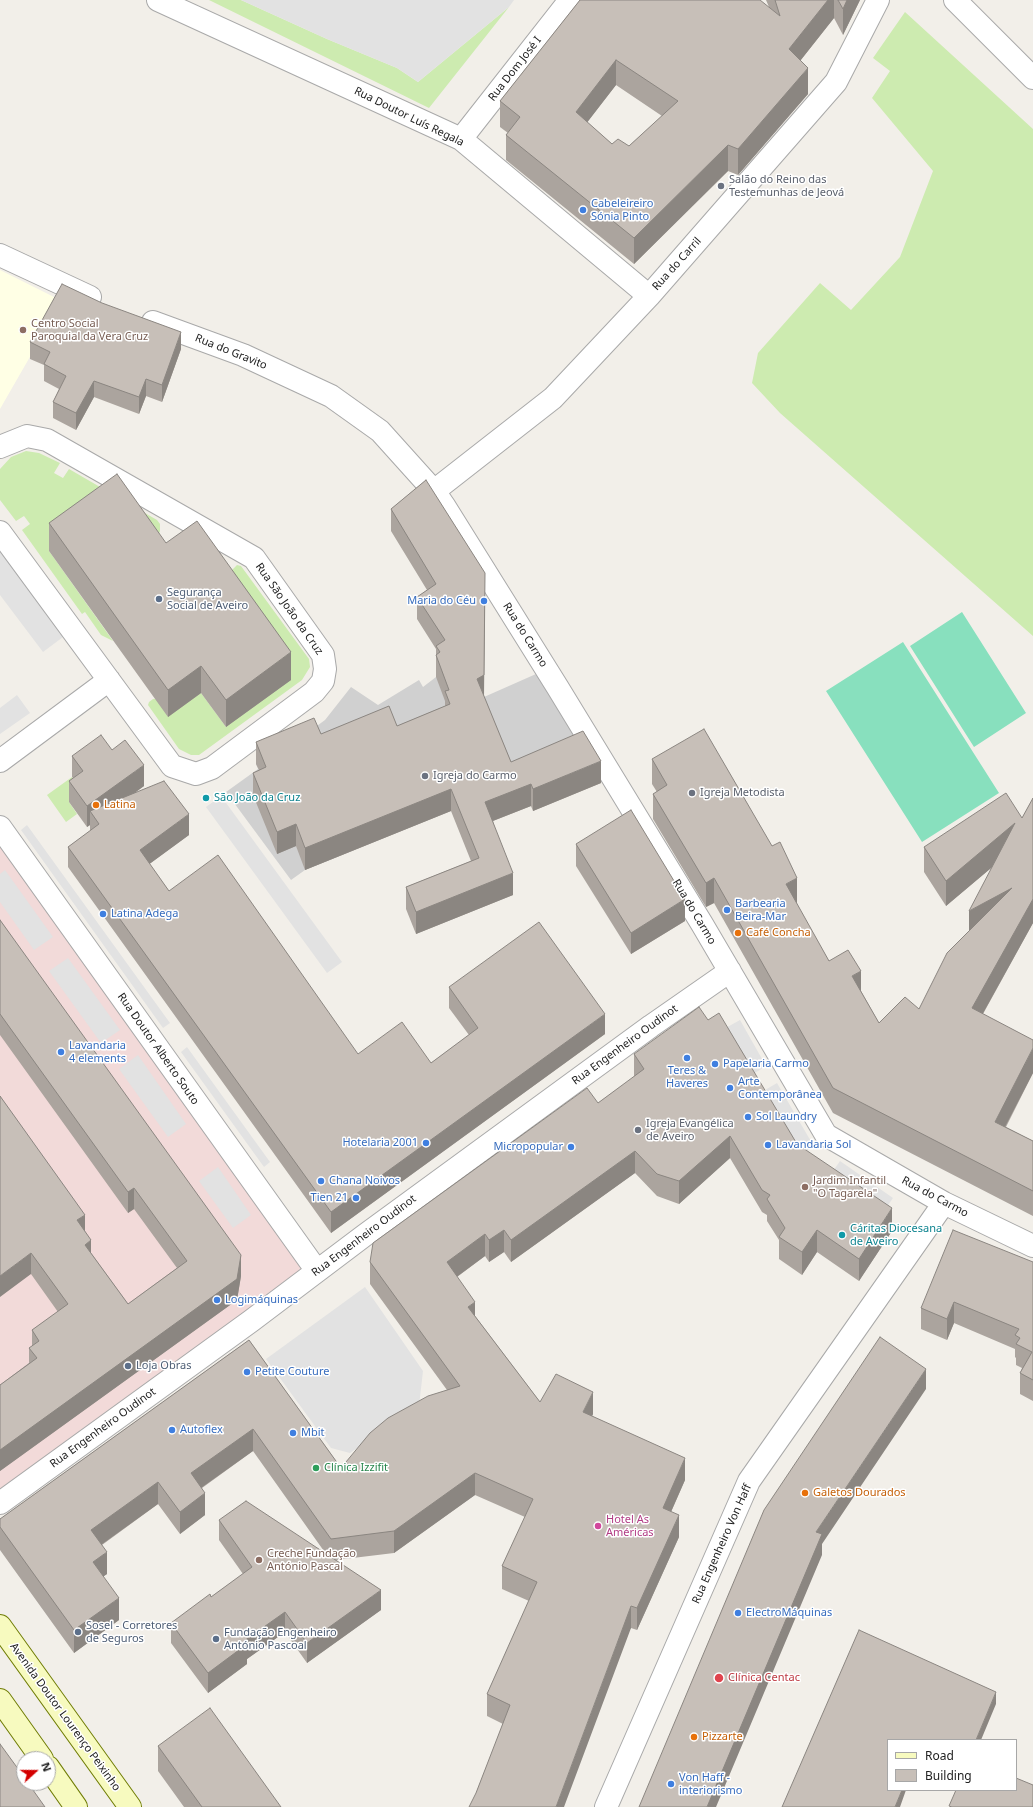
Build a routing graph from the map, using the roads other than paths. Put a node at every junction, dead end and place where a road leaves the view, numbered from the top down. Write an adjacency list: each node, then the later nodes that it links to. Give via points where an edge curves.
1 (158, 0): 6 (street, Rua Doutor Luís Regala)
2 (570, 0): 6 (street, Rua Dom José I)
3 (878, 0): 8 (street, Rua do Carril, via 836,82)
4 (955, 0): 5 (street)
5 (1033, 78)
6 (461, 139): 8 (street, Rua Doutor Luís Regala)
7 (0, 254): 9 (street)
8 (649, 296): 12 (street, Rua do Carril, via 553,398)
9 (111, 306)
10 (132, 314): 12 (street, Rua do Gravito, via 243,356 331,396 380,431)
11 (0, 447): 14 (street, Rua São João da Cruz, via 26,436 47,440 254,558 323,656 325,669 323,682 314,692 212,768 196,774 172,766)
12 (434, 492): 17 (street, Rua do Carmo, via 558,688)
13 (0, 532): 14 (street, Rua São João da Cruz)
14 (109, 680): 15 (street)
15 (0, 761)
16 (0, 827): 20 (street, Rua Doutor Alberto Souto)
17 (730, 971): 18 (street, Rua do Carmo, via 826,1135); 20 (street, Rua Engenheiro Oudinot, via 645,1030)
18 (944, 1203): 19 (street, Rua do Carmo); 28 (street, Rua Engenheiro Von Haff, via 749,1481)
19 (1033, 1246)
20 (317, 1271): 21 (street, Rua Engenheiro Oudinot)
21 (0, 1503)
22 (0, 1626): 27 (main road, Avenida Doutor Lourenço Peixinho)
23 (0, 1700): 24 (main road)
24 (36, 1751)
25 (56, 1778): 26 (main road)
26 (76, 1807)
27 (130, 1807)
28 (606, 1807)

